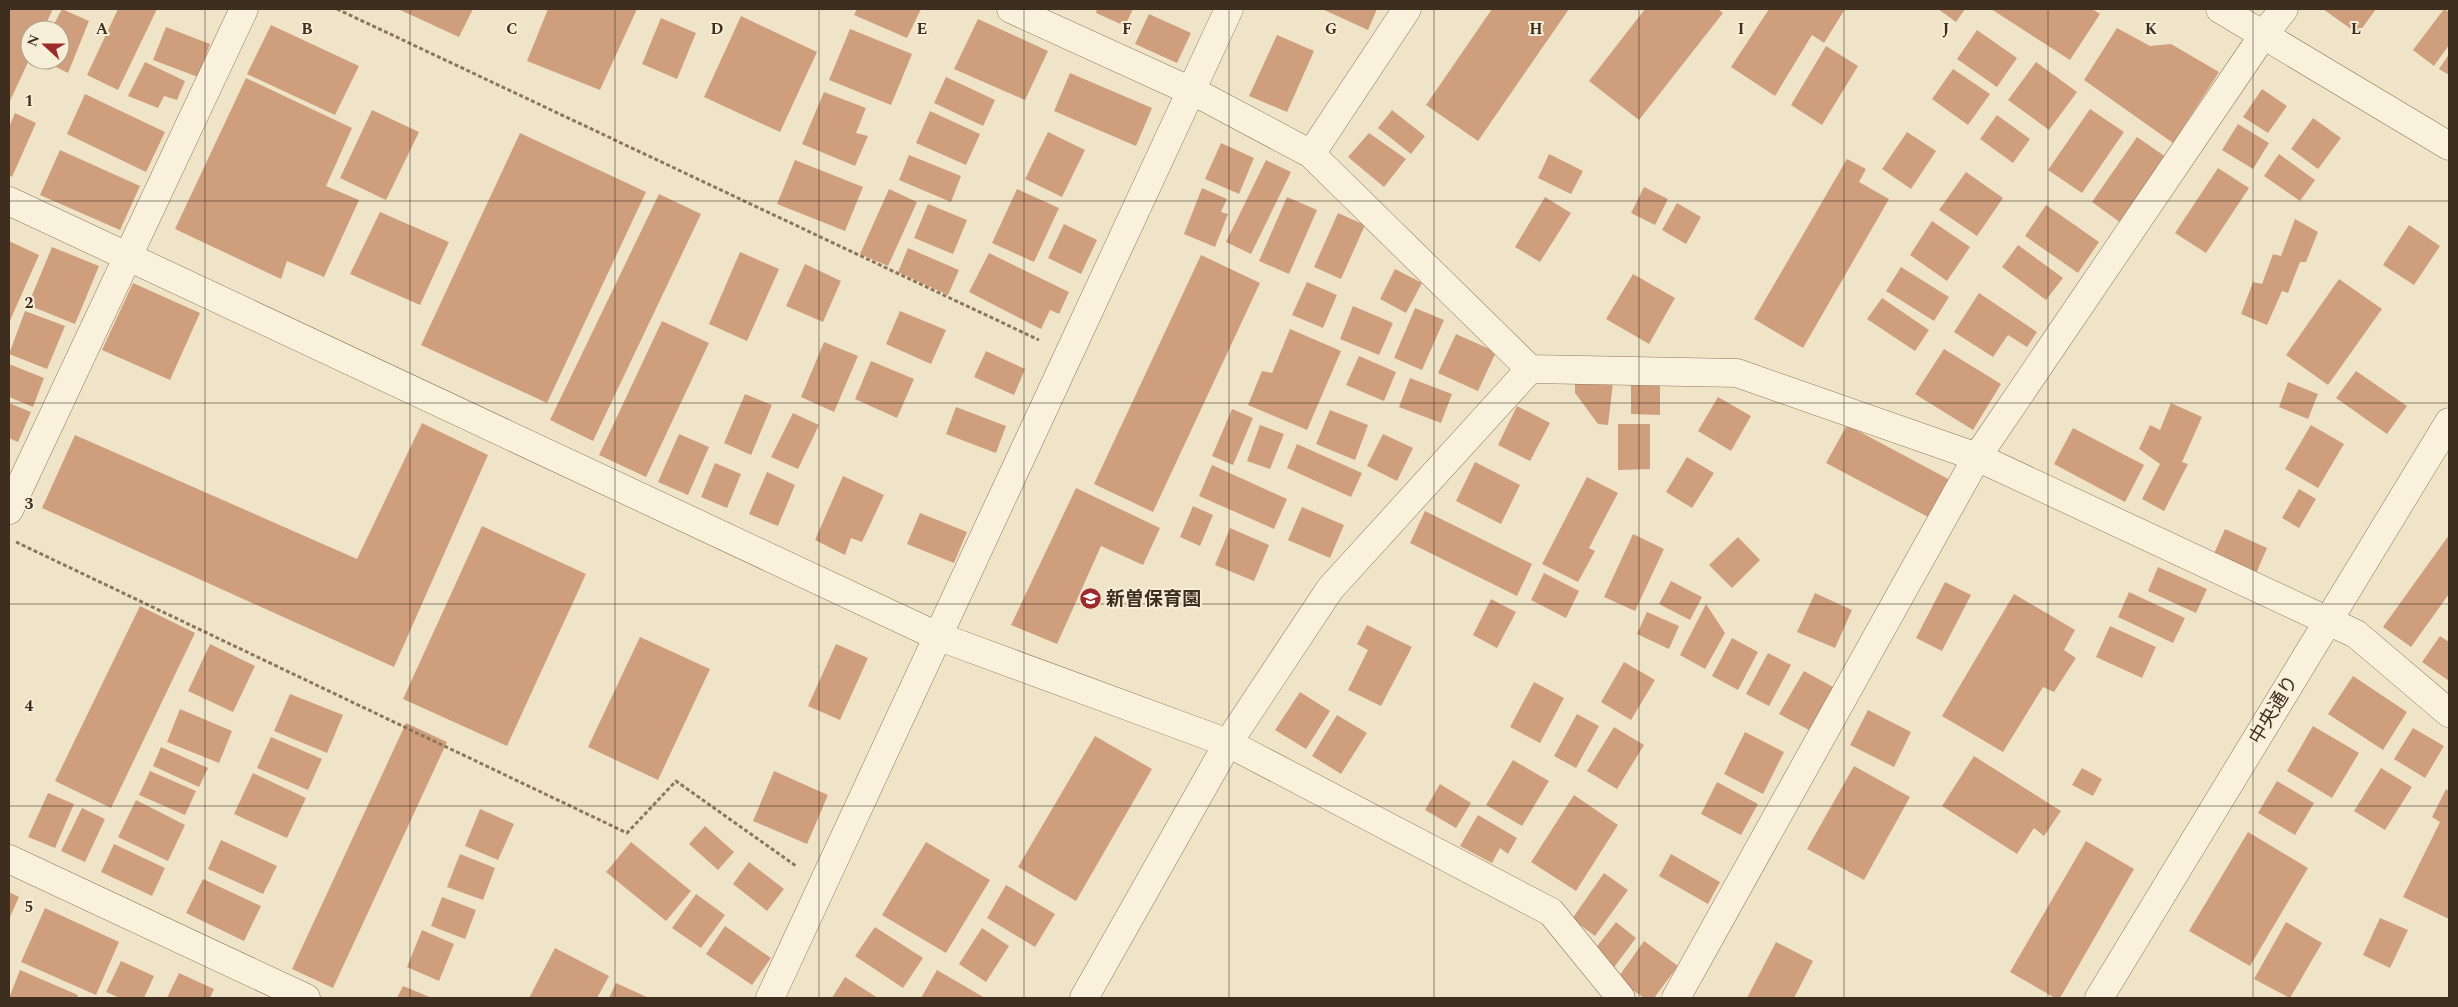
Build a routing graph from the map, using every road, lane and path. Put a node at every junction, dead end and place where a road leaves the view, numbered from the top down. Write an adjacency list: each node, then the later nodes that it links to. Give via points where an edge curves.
1 (244, 9): 13 (street)
2 (337, 9): 14 (path)
3 (1011, 9): 9 (street)
4 (1229, 9): 9 (street)
5 (1407, 9): 11 (street)
6 (2220, 9): 8 (street)
7 (2284, 9): 8 (street)
8 (2264, 34): 10 (street); 17 (street)
9 (1191, 92): 11 (street); 14 (street)
10 (2449, 146)
11 (1311, 154): 15 (street)
12 (9, 201): 13 (street)
13 (127, 256): 18 (street); 21 (street)
14 (1068, 354): 21 (street)
15 (1530, 369): 17 (street, via 1737,373); 23 (street, via 1330,589)
16 (2449, 422): 20 (street, 中央通り)
17 (1977, 457): 20 (street); 30 (street)
18 (9, 510)
19 (9, 539): 25 (path, via 627,833 676,782)
20 (2328, 621): 22 (street, via 2356,634); 31 (street, 中央通り)
21 (937, 636): 23 (street); 25 (street)
22 (2449, 713)
23 (1228, 743): 28 (street); 29 (street, via 1552,912)
24 (9, 859): 26 (street)
25 (822, 885): 27 (street)
26 (306, 998)
27 (770, 998)
28 (1084, 998)
29 (1621, 998)
30 (1676, 998)
31 (2099, 998)

